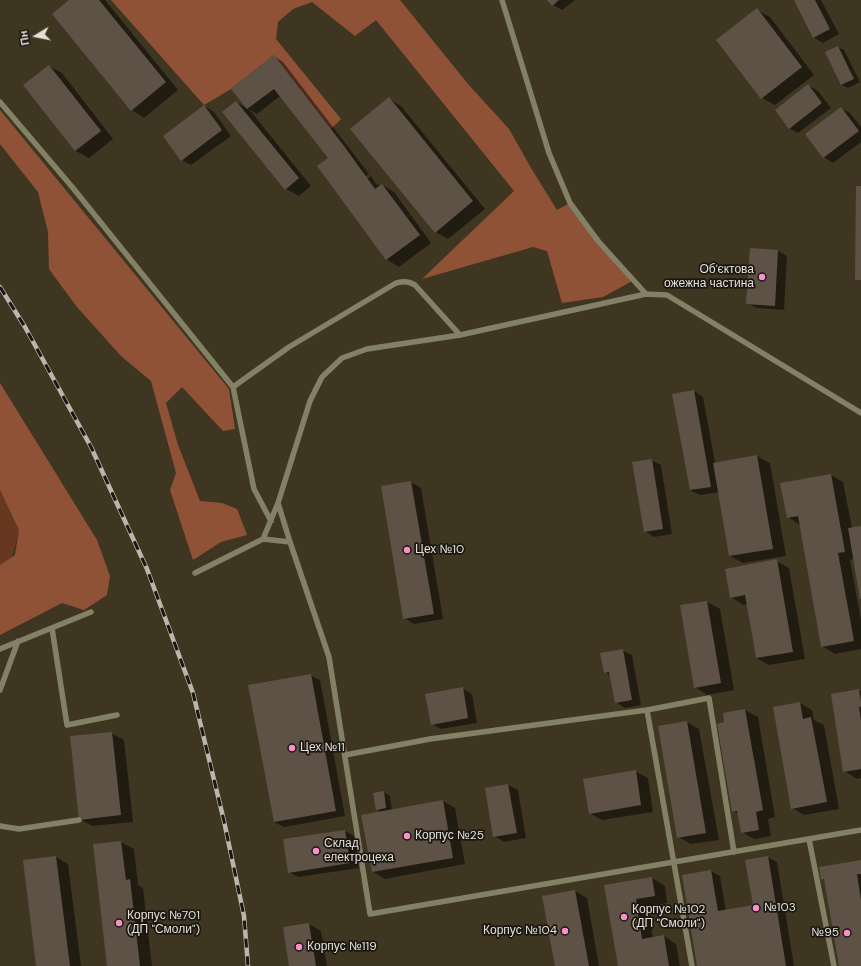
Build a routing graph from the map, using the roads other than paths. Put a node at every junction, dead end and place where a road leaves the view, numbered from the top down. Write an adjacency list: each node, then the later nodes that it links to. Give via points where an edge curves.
1 (502, 0): 3 (lane, via 549,153 570,203 598,241)
2 (0, 102): 5 (lane, via 73,188)
3 (646, 294): 4 (lane); 6 (lane, via 667,295)
4 (460, 334): 5 (lane, via 415,285 403,281 289,347); 7 (lane, via 367,350 342,358 322,377 310,401)
5 (233, 387): 8 (lane, via 254,489)
6 (861, 414)
7 (278, 503): 8 (lane); 10 (lane)
8 (271, 521): 9 (lane)
9 (263, 539): 10 (lane); 11 (lane)
10 (290, 542): 19 (lane, via 329,656)
11 (195, 573)
12 (91, 612): 13 (lane)
13 (52, 628): 14 (lane); 18 (lane, via 67,725)
14 (18, 641): 15 (lane); 16 (lane)
15 (0, 649)
16 (0, 690)
17 (647, 710): 19 (lane, via 430,739); 24 (lane, via 709,698); 25 (lane)
18 (117, 714)
19 (345, 755): 25 (lane, via 370,914)
20 (79, 820): 21 (lane, via 19,829)
21 (0, 826)
22 (861, 830): 23 (lane)
23 (809, 839): 24 (lane); 27 (lane)
24 (734, 852): 25 (lane)
25 (674, 862): 26 (lane)
26 (692, 966)
27 (834, 966)

